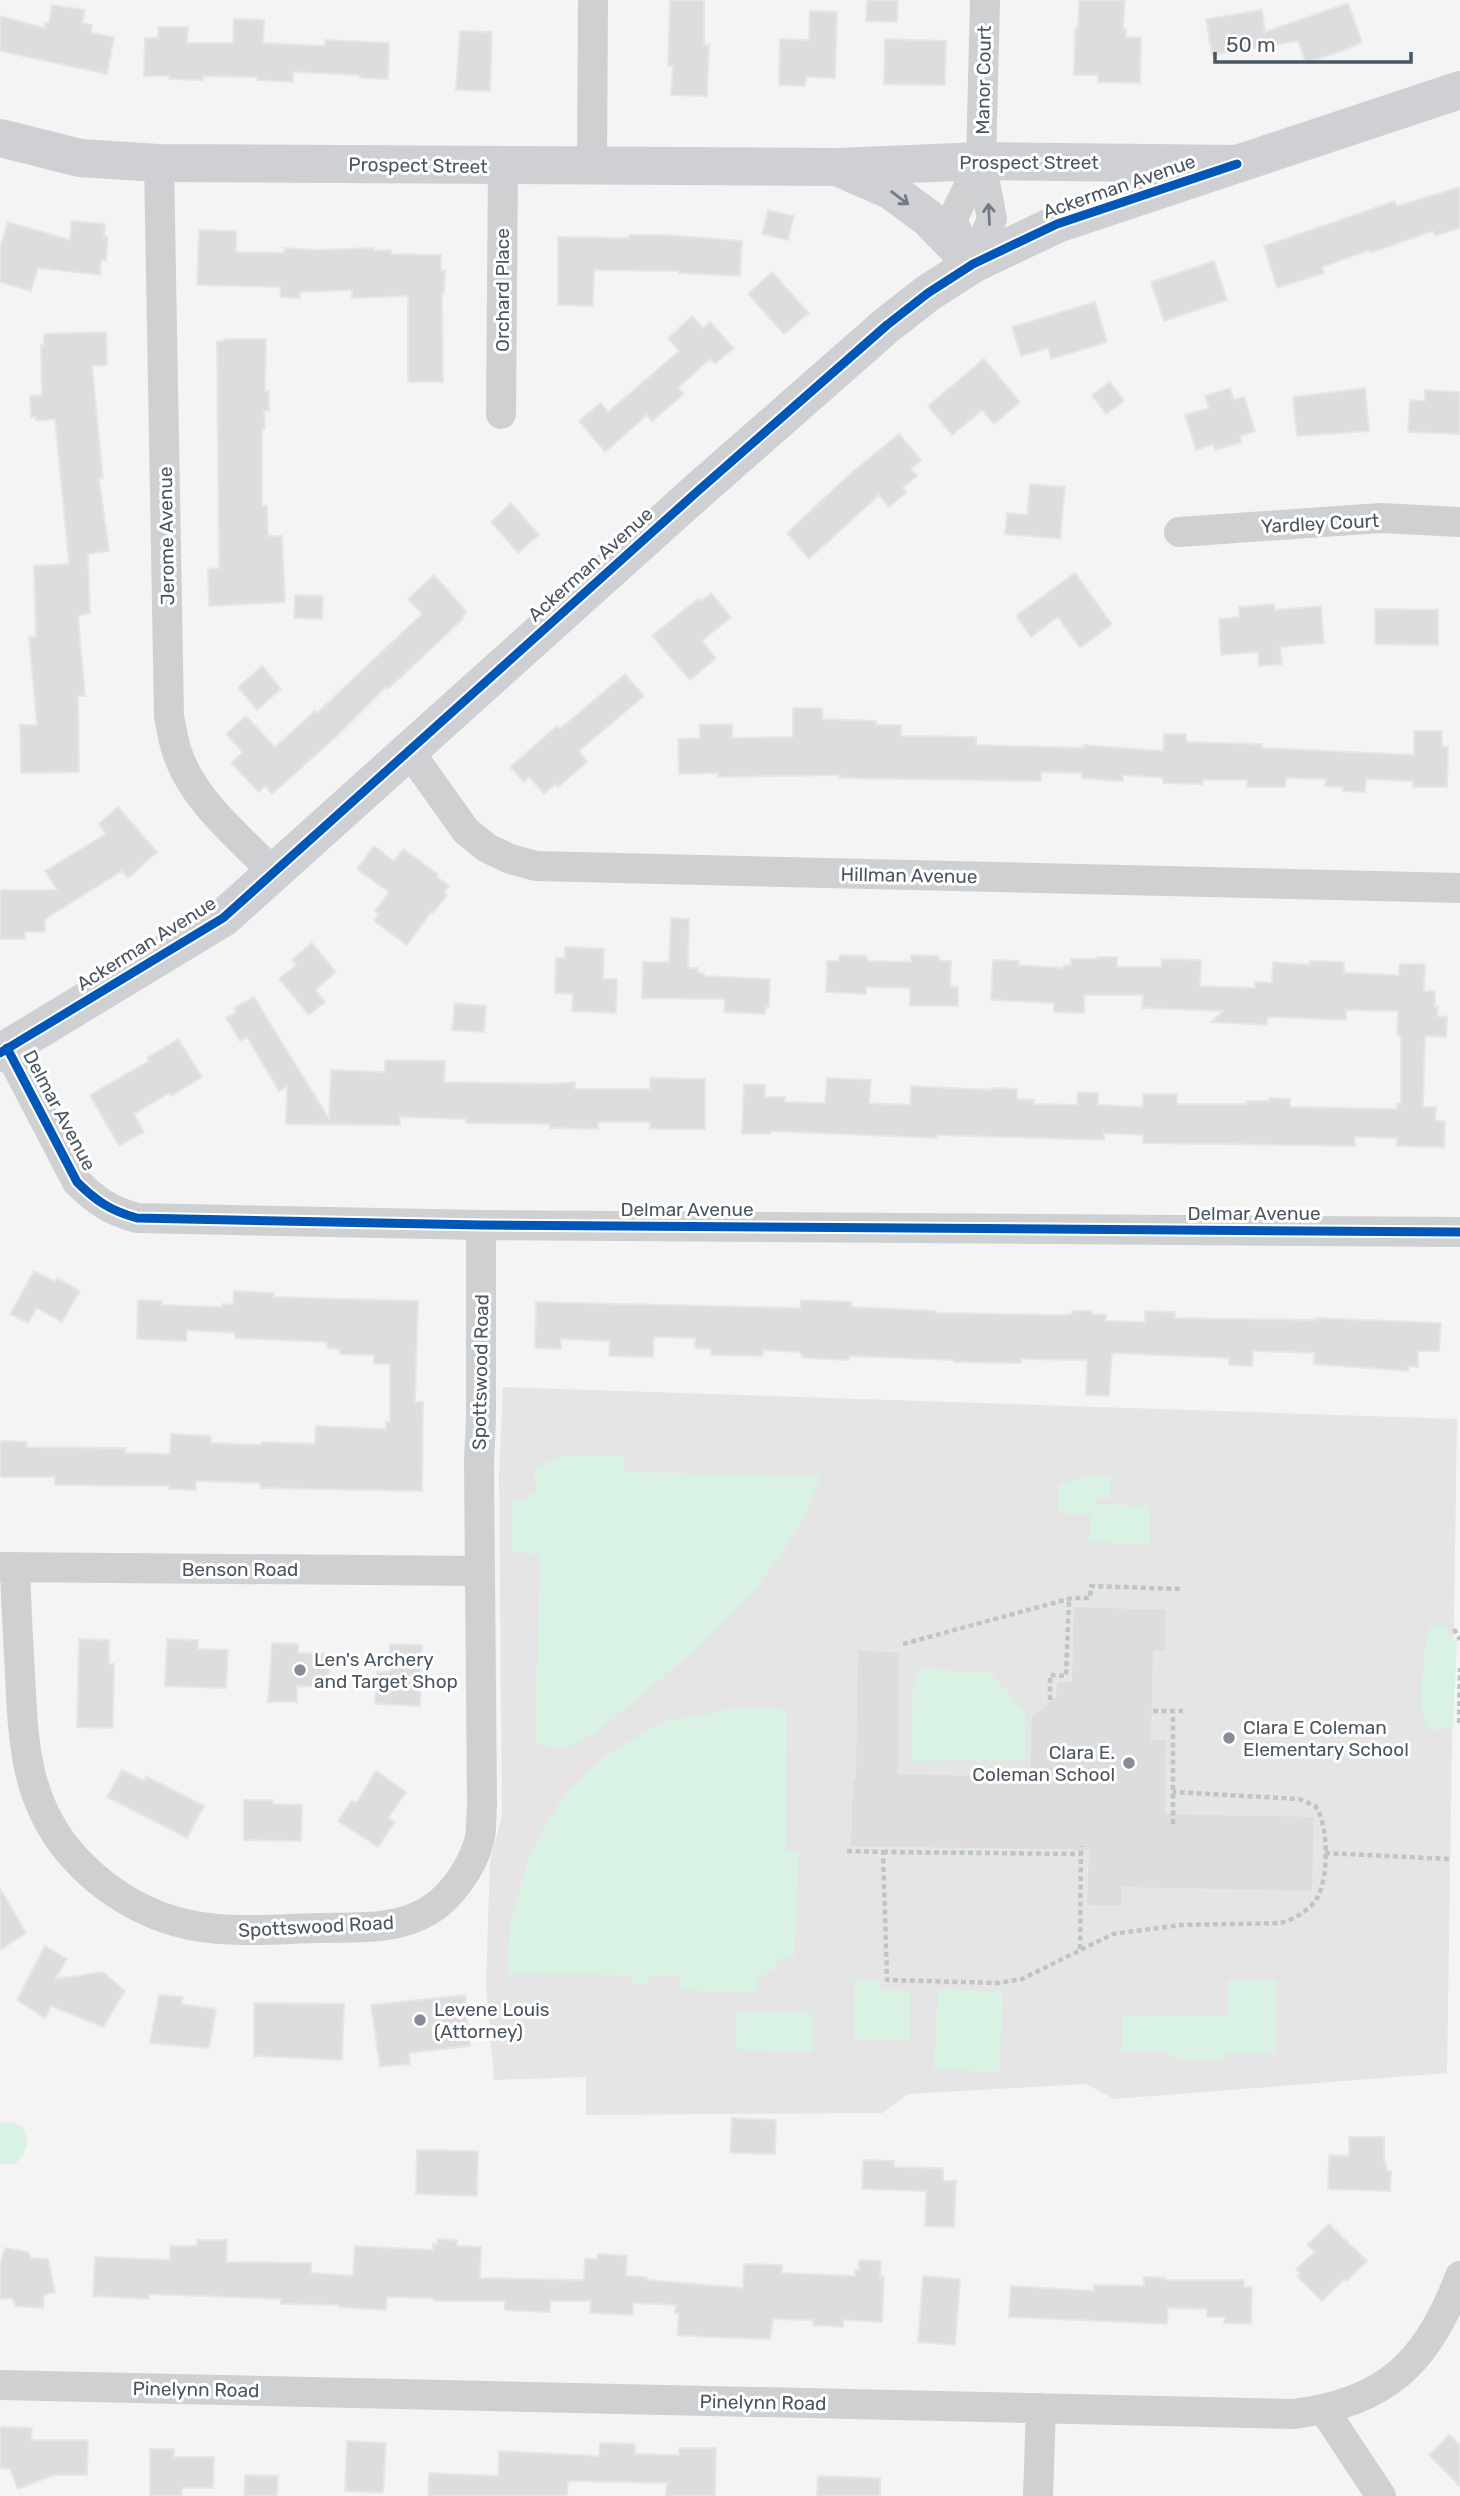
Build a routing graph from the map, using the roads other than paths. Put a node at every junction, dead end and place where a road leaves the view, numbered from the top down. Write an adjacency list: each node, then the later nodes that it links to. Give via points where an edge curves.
1 (593, 0): 8 (street)
2 (985, 0): 5 (street, Manor Court)
3 (1460, 90): 7 (main road, Prospect Street)
4 (0, 138): 6 (main road, Prospect Street, via 80,158)
5 (981, 160): 7 (main road, Prospect Street); 10 (main road, Prospect Street); 11 (street, Manor Court, via 952,220)
6 (159, 163): 9 (main road, Prospect Street); 16 (street, Jerome Avenue, via 169,716 187,775 206,803)
7 (1237, 164): 11 (main road, Ackerman Avenue, via 1058,224)
8 (592, 165): 9 (main road, Prospect Street); 10 (main road, Prospect Street)
9 (503, 166): 12 (street, Orchard Place)
10 (839, 167): 11 (main road, Prospect Street, one-way to 11, via 890,190 928,218)
11 (973, 264): 15 (main road, Ackerman Avenue, via 887,326)
12 (501, 414)
13 (1460, 522): 14 (street, Yardley Court, via 1381,518)
14 (1179, 532)
15 (409, 751): 16 (main road, Ackerman Avenue); 17 (street, Hillman Avenue, via 466,831 487,848 536,866)
16 (274, 873): 18 (main road, Ackerman Avenue, via 223,918)
17 (1460, 888)
18 (3, 1050): 19 (street, Delmar Avenue, via 77,1182 114,1212 137,1218)
19 (481, 1225): 20 (street, Delmar Avenue); 22 (street, Spottswood Road)
20 (1460, 1232)
21 (7, 1567): 22 (street, Benson Road); 22 (street, Spottswood Road, via 30,1779 63,1844 119,1897 155,1915 231,1930 384,1927 432,1909 465,1873 479,1841 482,1805)
22 (480, 1571)
23 (1460, 2276): 26 (street, Pinelynn Road, via 1432,2338 1413,2361 1362,2398)
24 (0, 2385): 25 (street, Pinelynn Road)
25 (1041, 2408): 26 (street, Pinelynn Road, via 1293,2414); 27 (street)
26 (1324, 2410): 28 (street)
27 (1038, 2496)
28 (1381, 2496)

